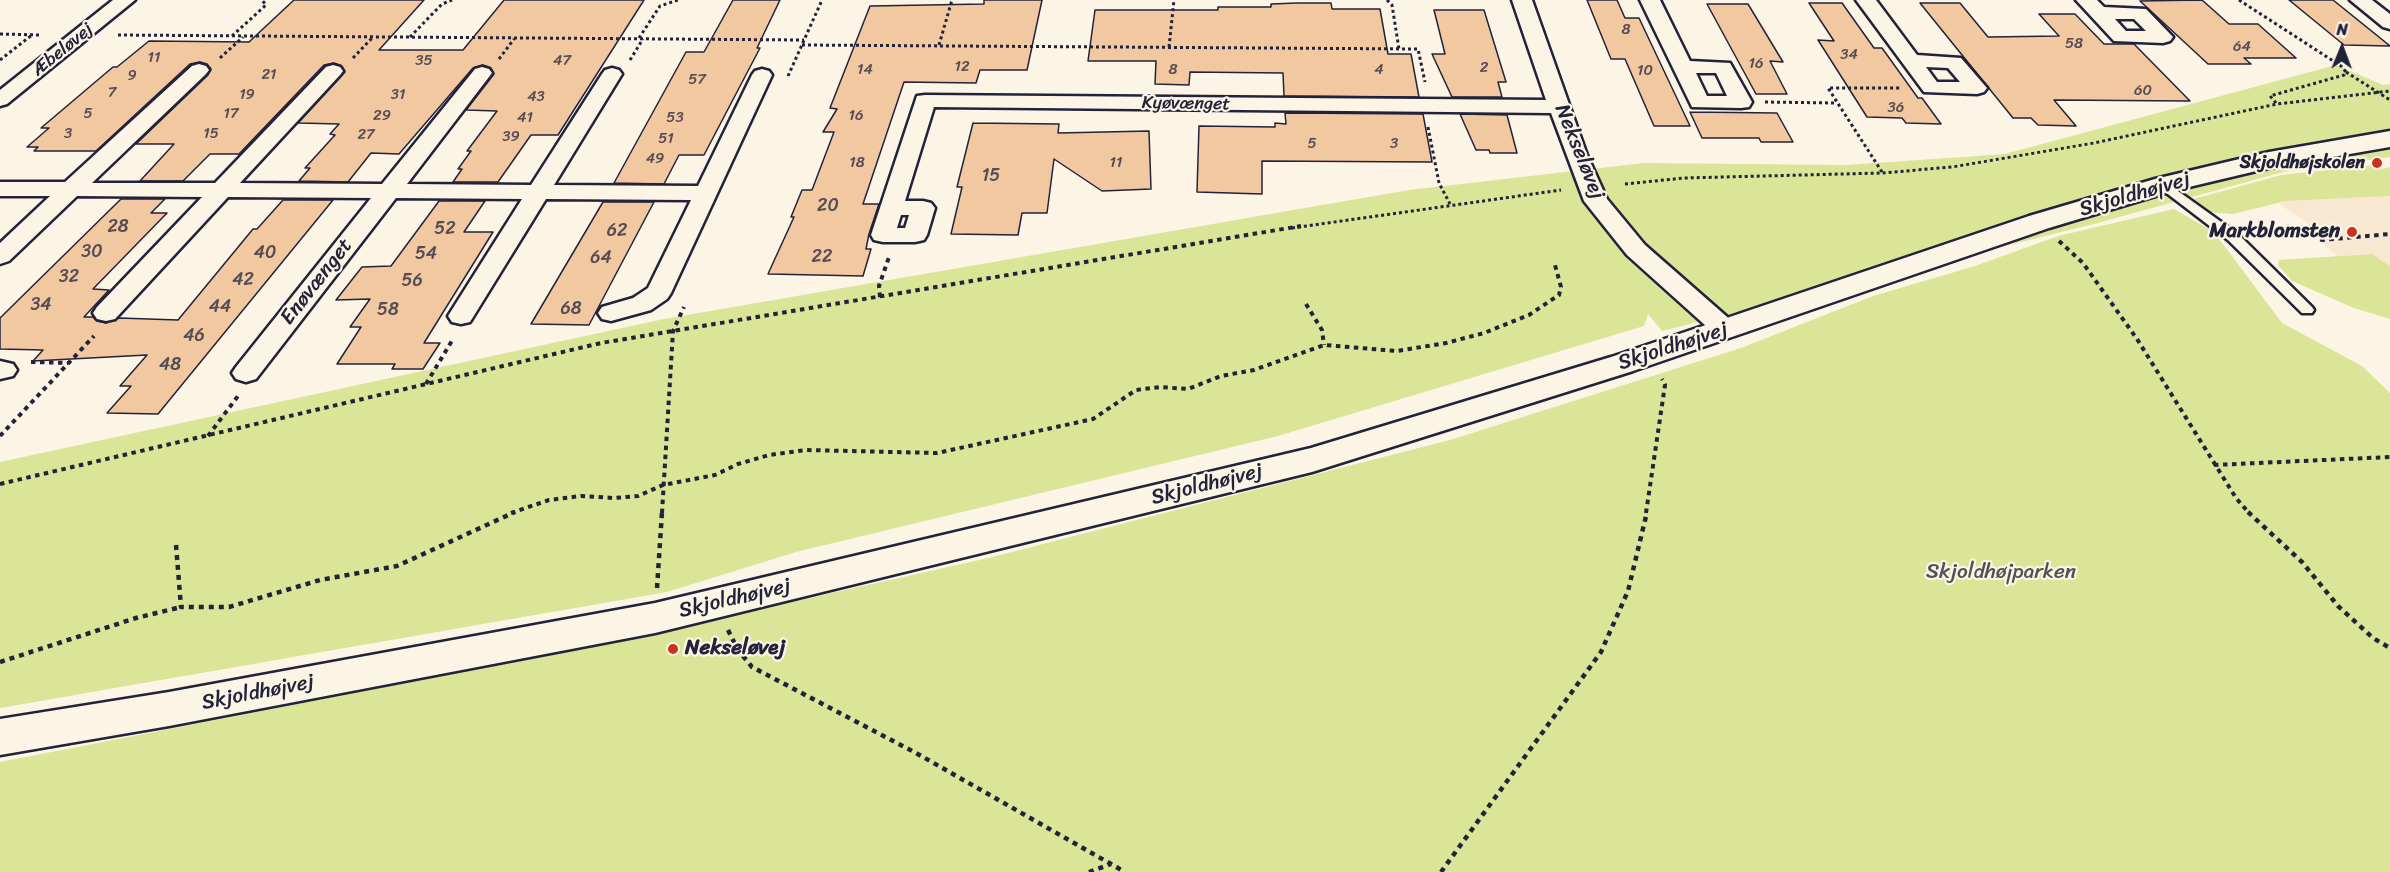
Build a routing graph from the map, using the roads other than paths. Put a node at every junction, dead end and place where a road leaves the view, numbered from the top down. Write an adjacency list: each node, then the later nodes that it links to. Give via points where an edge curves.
1 (125, 0): 12 (street, Æbeløvej)
2 (1522, 0): 13 (street, Nekseløvej)
3 (1650, 0): 6 (street)
4 (1866, 0): 5 (street)
5 (1911, 62): 5 (street, via 1954,62 1977,88 1931,88)
6 (1683, 67): 6 (street, via 1700,102 1741,102 1723,68)
7 (199, 70): 17 (street)
8 (333, 71): 18 (street)
9 (482, 73): 19 (street, Enøvænget)
10 (612, 74): 20 (street)
11 (762, 75): 21 (street)
12 (0, 100)
13 (1560, 107): 22 (street, Kyøvænget, via 925,101); 28 (street, Nekseløvej, via 1596,201 1636,250)
14 (2390, 139): 15 (street, Skjoldhøjvej, via 2268,160)
15 (2163, 186): 24 (lane, via 2233,237); 28 (street, Skjoldhøjvej, via 2039,222)
16 (0, 189): 17 (street)
17 (72, 189): 18 (street); 23 (street)
18 (222, 190): 19 (street); 25 (street)
19 (388, 191): 20 (street); 29 (street, Enøvænget)
20 (539, 192): 21 (street); 27 (street)
21 (704, 194): 26 (street, via 658,293 642,304)
22 (891, 208)
23 (0, 256)
24 (2307, 310)
25 (106, 313)
26 (611, 313)
27 (461, 316)
28 (1725, 329): 30 (street, Skjoldhøjvej, via 1312,460 719,604 169,710)
29 (246, 373)
30 (0, 737)

